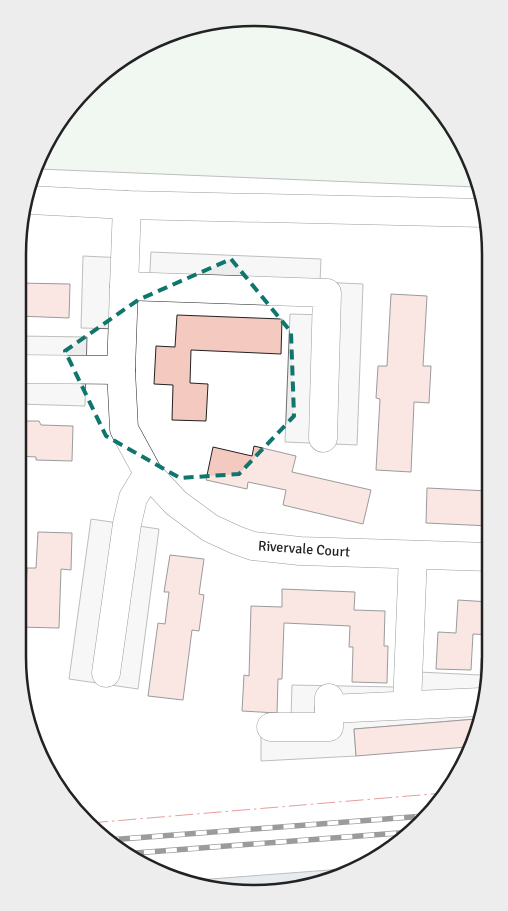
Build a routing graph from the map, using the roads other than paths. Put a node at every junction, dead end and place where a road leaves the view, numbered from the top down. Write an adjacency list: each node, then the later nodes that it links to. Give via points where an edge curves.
1 (33, 200): 2 (street)
2 (127, 205): 3 (street); 4 (street, Rivervale Court)
3 (478, 213)
4 (124, 286): 6 (street, Rivervale Court); 7 (street, via 327,293)
5 (26, 369): 6 (street)
6 (121, 370): 8 (street, Rivervale Court, via 124,429)
7 (323, 438)
8 (148, 473): 9 (street, Rivervale Court, via 176,503 210,528 253,546); 11 (street, via 133,498 129,516)
9 (413, 555): 10 (street, Rivervale Court); 13 (street)
10 (482, 557)
11 (106, 673)
12 (477, 702): 13 (street)
13 (407, 706): 14 (street, via 329,702 329,727)
14 (271, 727)

